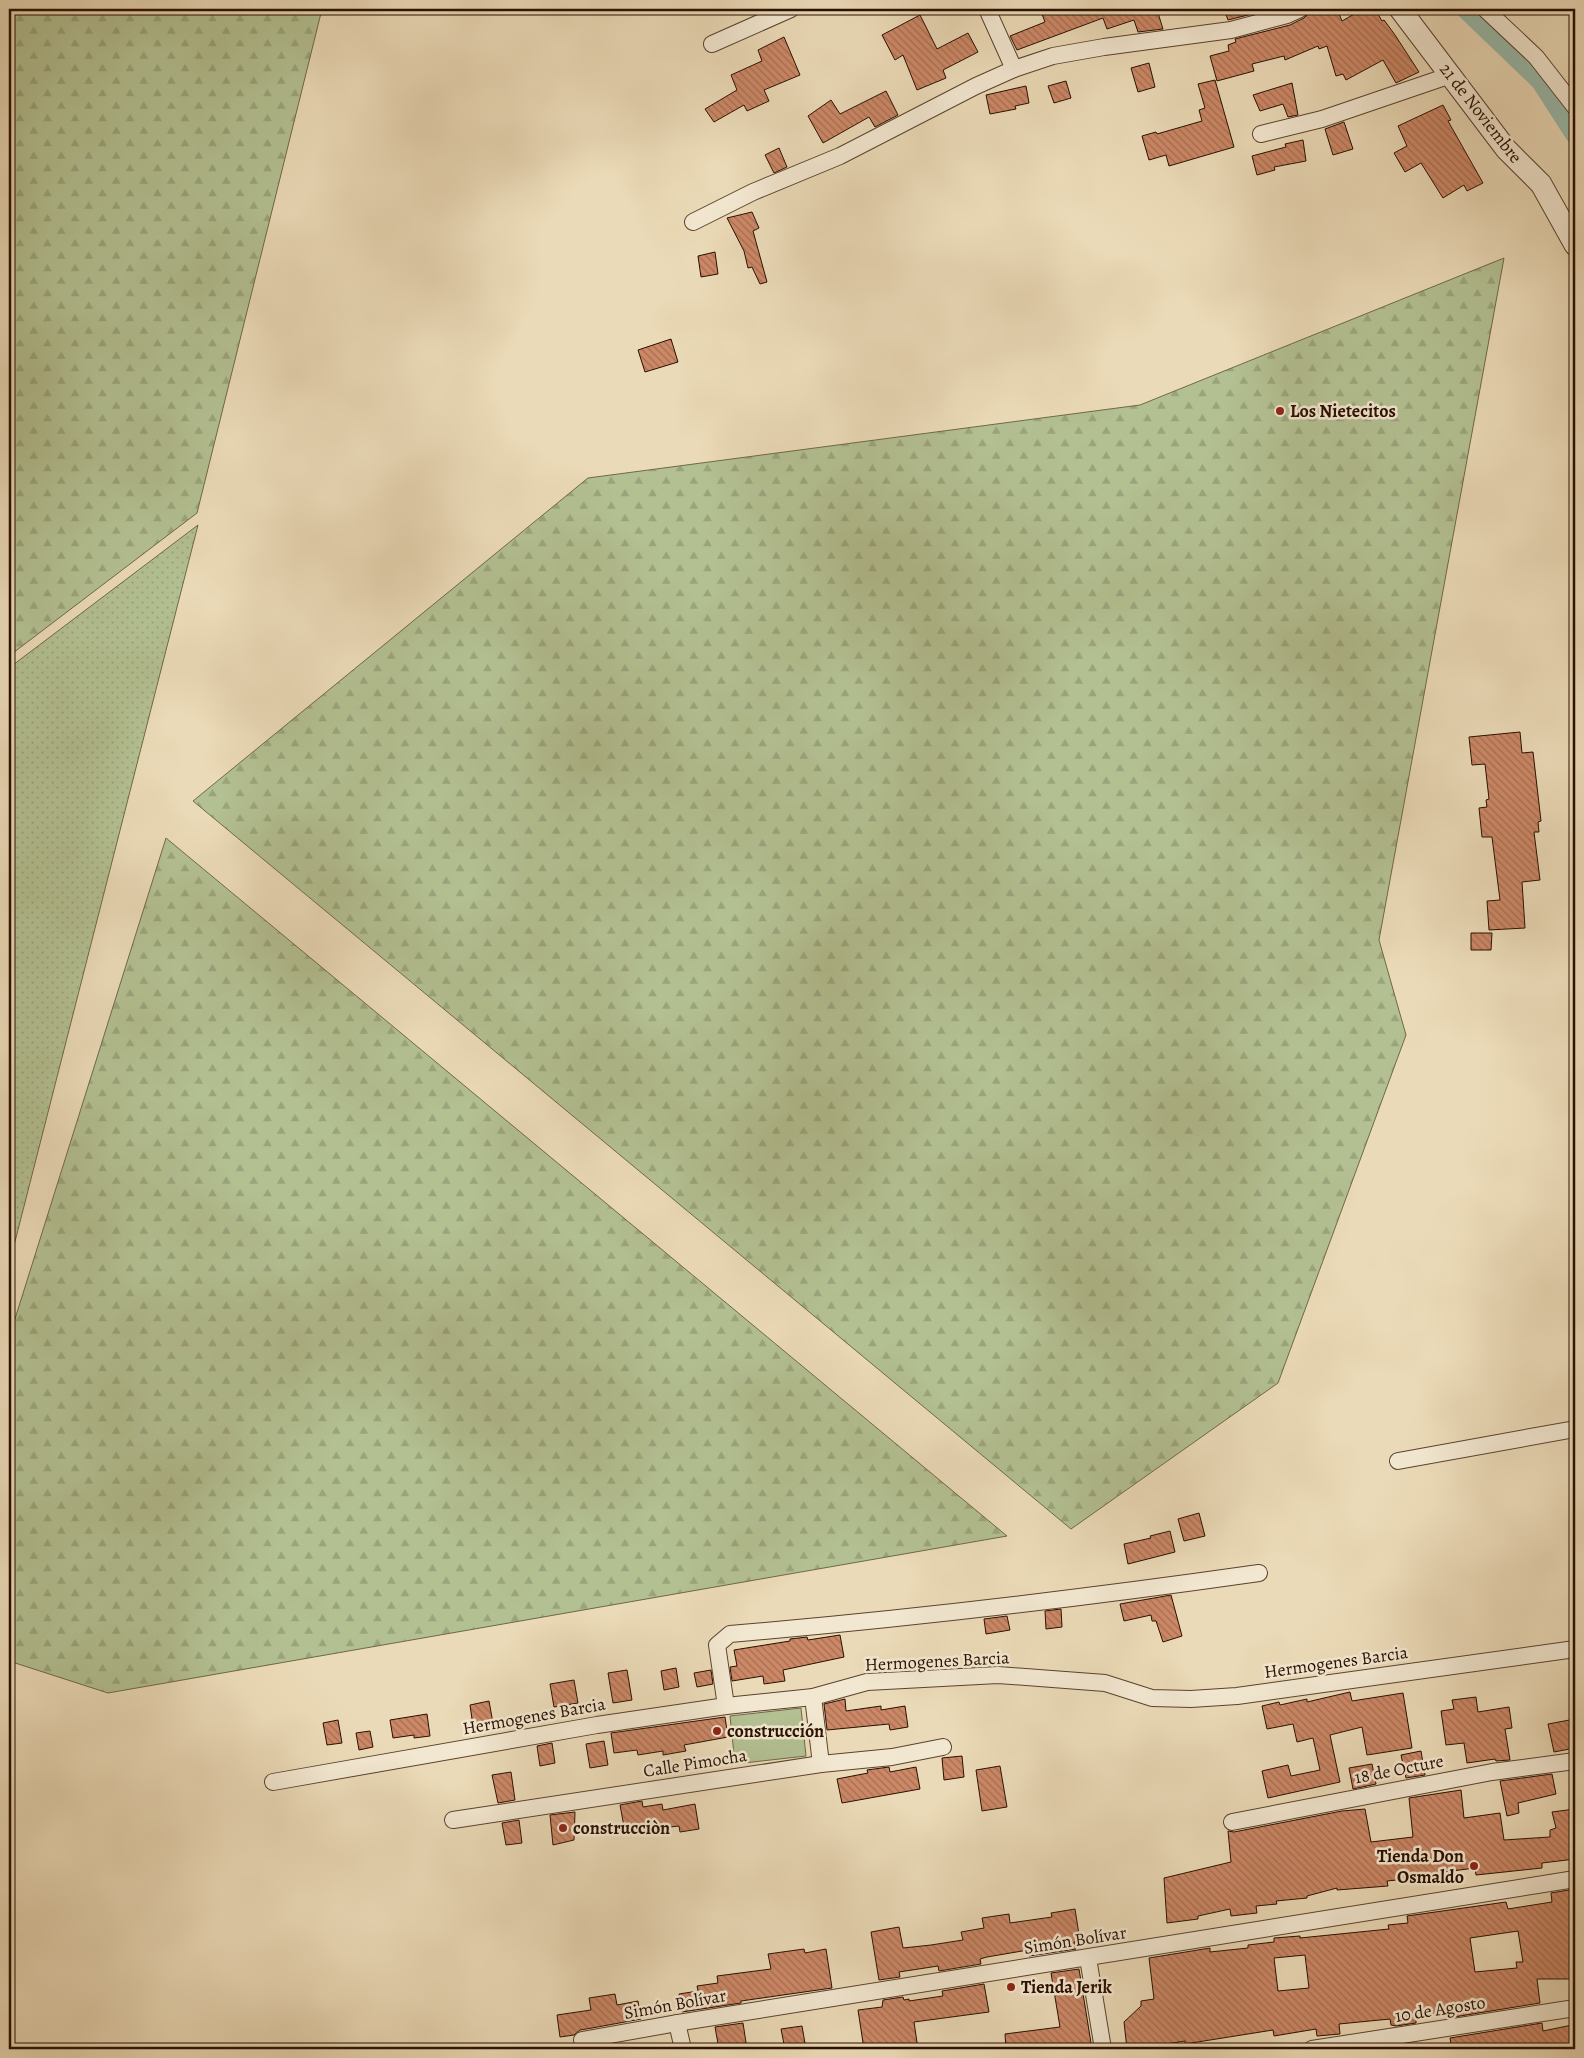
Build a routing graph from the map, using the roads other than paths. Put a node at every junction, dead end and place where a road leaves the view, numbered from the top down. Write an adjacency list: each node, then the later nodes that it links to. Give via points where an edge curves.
1 (792, 9): 6 (street)
2 (987, 9): 7 (street)
3 (1300, 9): 7 (street, via 1231,30 1053,56)
4 (1400, 9): 8 (street, 21 de Noviembre)
5 (1485, 9): 9 (street, via 1536,56)
6 (712, 44)
7 (1014, 69): 11 (street, via 840,156 753,192)
8 (1451, 75): 10 (street, via 1322,119); 12 (street, 21 de Noviembre, via 1506,149 1541,184)
9 (1575, 107)
10 (1261, 134)
11 (693, 222)
12 (1575, 245)
13 (1575, 1429): 14 (street)
14 (1398, 1461)
15 (1259, 1573): 18 (street, via 879,1622 730,1634 717,1645)
16 (1575, 1649): 17 (street, Hermogenes Barcia, via 1237,1696 1191,1699 1152,1698 1105,1683 998,1675 867,1682)
17 (813, 1697): 18 (street, Hermogenes Barcia); 21 (street)
18 (726, 1706): 22 (street, Hermogenes Barcia, via 597,1725)
19 (943, 1747): 21 (street, Calle Pimocha, via 892,1757)
20 (1575, 1761): 24 (street, 18 de Octure, via 1492,1772)
21 (821, 1764): 23 (street, Calle Pimocha)
22 (273, 1782)
23 (453, 1820)
24 (1232, 1822)
25 (1575, 1879): 26 (street, Simón Bolívar)
26 (1088, 1958): 28 (street, Simón Bolívar); 31 (street)
27 (1575, 2008): 32 (street, 10 de Agosto)
28 (676, 2023): 29 (street, Simón Bolívar); 30 (street)
29 (582, 2040)
30 (682, 2049)
31 (1102, 2049)
32 (1312, 2049)

